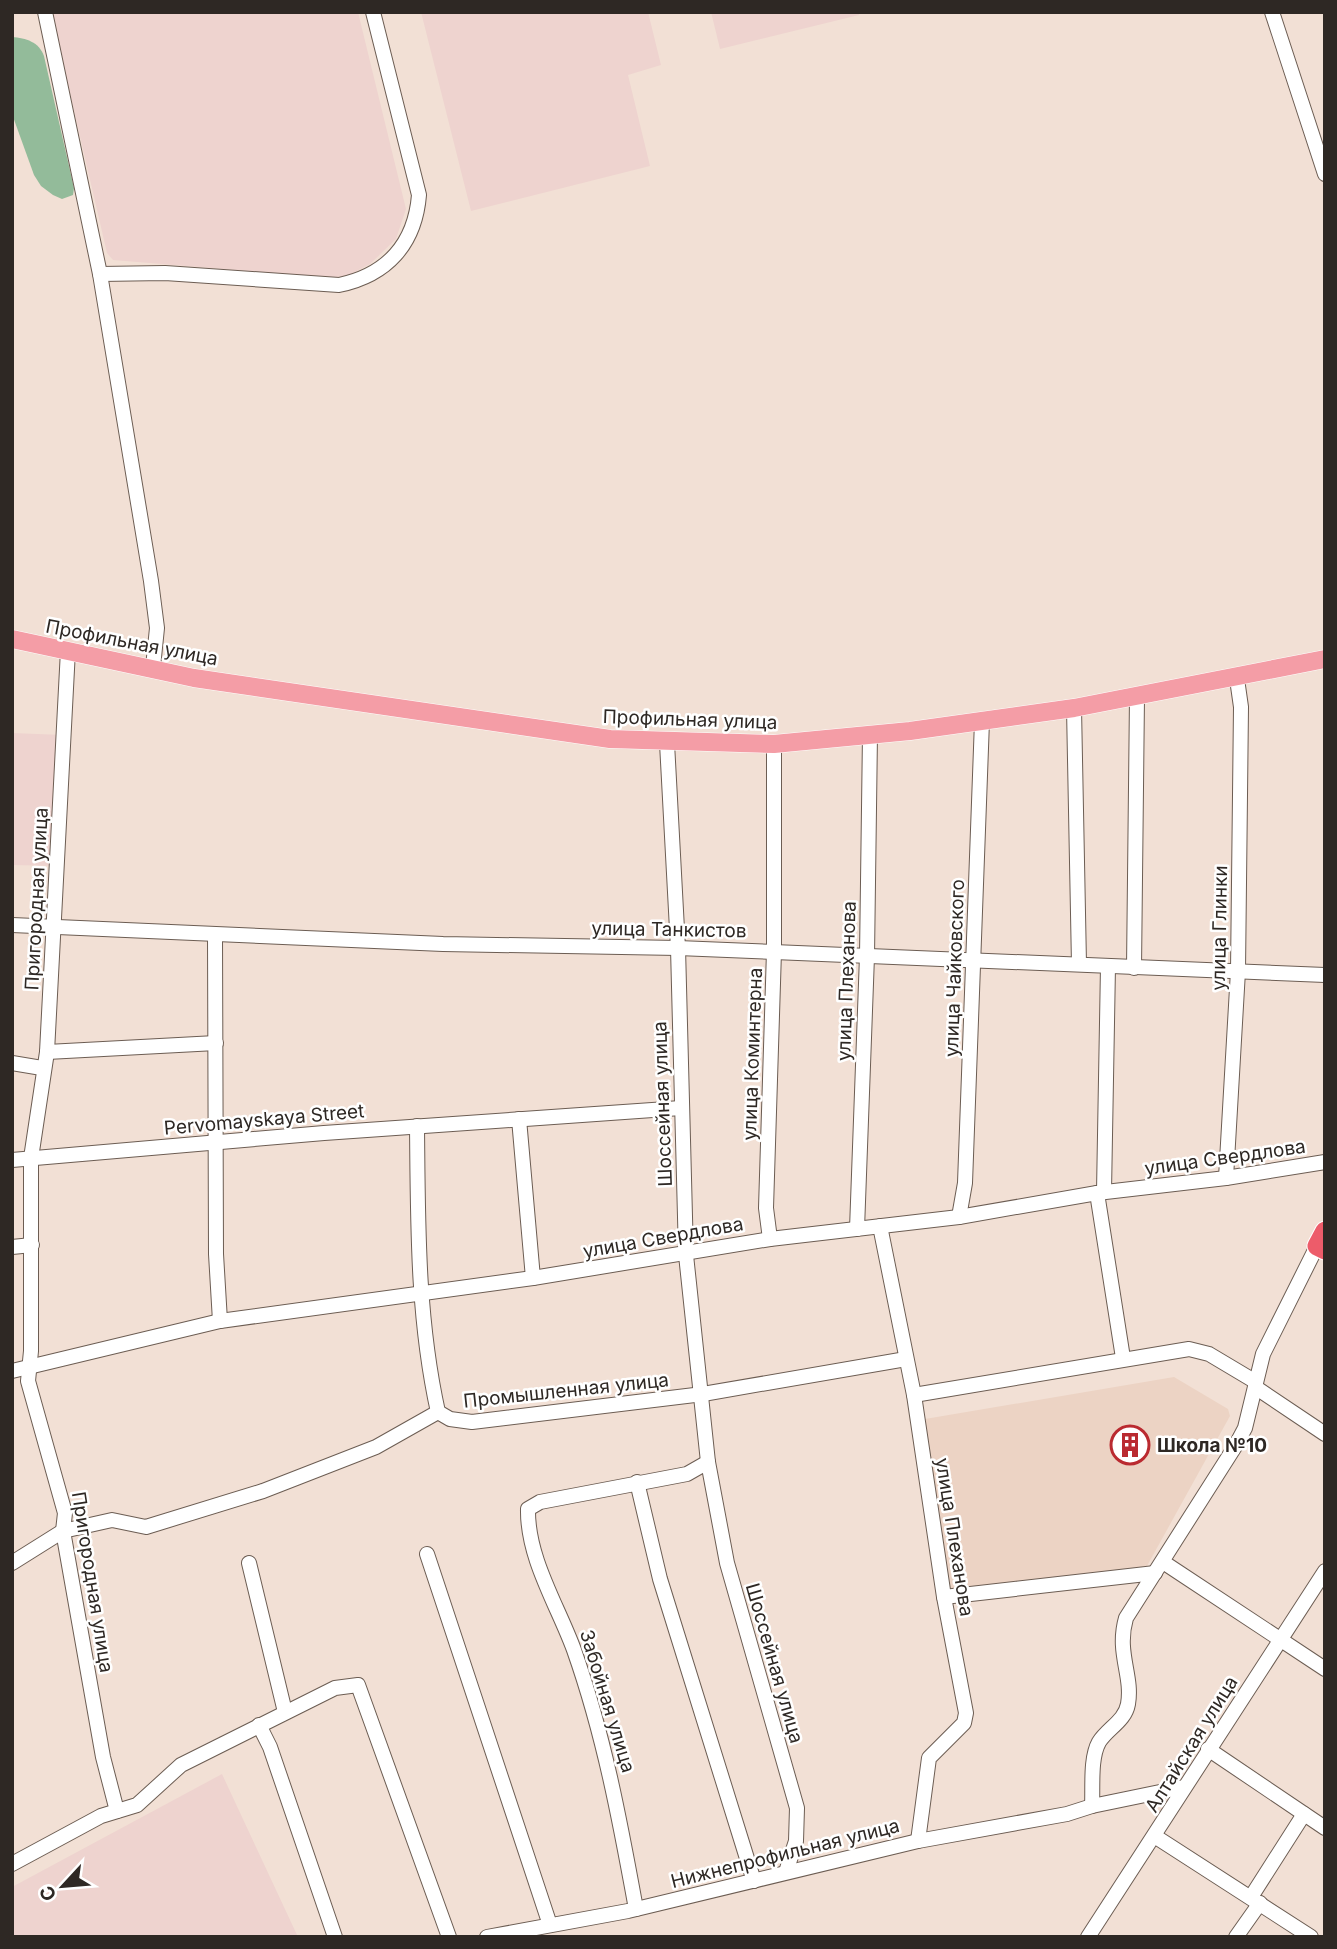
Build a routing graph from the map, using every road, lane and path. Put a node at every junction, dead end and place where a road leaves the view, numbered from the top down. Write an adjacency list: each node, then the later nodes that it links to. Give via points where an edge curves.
1 (45, 12): 5 (street)
2 (373, 12): 5 (street, via 419,195 413,226 377,273 339,285 177,273)
3 (1272, 12): 4 (street)
4 (1325, 174)
5 (100, 274): 9 (street, via 151,580 157,628)
6 (12, 639): 7 (main road, Профильная улица)
7 (68, 650): 9 (main road, Профильная улица); 18 (street, Пригородная улица)
8 (1325, 659): 10 (main road, Профильная улица)
9 (153, 667): 15 (main road, Профильная улица, via 194,678 587,736)
10 (1237, 679): 11 (main road, Профильная улица); 27 (street, улица Глинки, via 1241,707)
11 (1137, 697): 12 (main road, Профильная улица); 26 (street)
12 (1074, 708): 13 (main road, Профильная улица); 24 (street)
13 (982, 721): 14 (main road, Профильная улица); 23 (street, улица Чайковского)
14 (870, 734): 16 (main road, Профильная улица); 22 (street, улица Плеханова)
15 (667, 743): 16 (main road, Профильная улица); 20 (street, Шоссейная улица)
16 (774, 744): 21 (street, улица Коминтерна)
17 (12, 925): 18 (street, улица Танкистов)
18 (54, 928): 19 (street, улица Танкистов); 30 (street, Пригородная улица)
19 (215, 935): 20 (street, улица Танкистов); 29 (street)
20 (678, 948): 21 (street, улица Танкистов); 33 (street, Шоссейная улица)
21 (774, 951): 22 (street, улица Танкистов); 45 (street, улица Коминтерна, via 766,1208)
22 (867, 956): 23 (street, улица Танкистов); 44 (street, улица Плеханова)
23 (973, 960): 24 (street, улица Танкистов); 42 (street, улица Чайковского, via 965,1183)
24 (1079, 964): 25 (street, улица Танкистов)
25 (1108, 967): 26 (street, улица Танкистов); 41 (street)
26 (1134, 968): 27 (street, улица Танкистов)
27 (1238, 971): 28 (street, улица Танкистов); 40 (street, улица Глинки)
28 (1325, 975)
29 (216, 1043): 30 (street); 36 (street)
30 (47, 1052): 32 (street, Пригородная улица)
31 (12, 1063): 32 (street)
32 (42, 1068): 37 (street, Пригородная улица)
33 (681, 1108): 34 (street, Pervomayskaya Street); 49 (street, Шоссейная улица)
34 (519, 1119): 35 (street, Pervomayskaya Street); 50 (street)
35 (417, 1126): 36 (street, Pervomayskaya Street); 51 (street)
36 (216, 1142): 37 (street, Pervomayskaya Street); 52 (street)
37 (32, 1158): 38 (street, Pervomayskaya Street); 47 (street, Пригородная улица)
38 (12, 1160)
39 (1325, 1162): 40 (street, улица Свердлова)
40 (1226, 1178): 41 (street, улица Свердлова)
41 (1100, 1193): 42 (street, улица Свердлова); 53 (street)
42 (958, 1217): 43 (street, улица Свердлова)
43 (880, 1226): 44 (street, улица Свердлова); 54 (street, улица Плеханова)
44 (857, 1229): 45 (street, улица Свердлова)
45 (770, 1239): 49 (street, улица Свердлова)
46 (1322, 1242): 57 (street, via 1272,1333)
47 (32, 1245): 48 (street); 55 (street, Пригородная улица)
48 (12, 1247)
49 (686, 1255): 50 (street, улица Свердлова); 58 (street, Шоссейная улица)
50 (533, 1278): 51 (street, улица Свердлова)
51 (419, 1292): 52 (street, улица Свердлова); 60 (street)
52 (220, 1321): 55 (street, улица Свердлова)
53 (1123, 1358): 57 (street, via 1199,1350); 59 (street)
54 (906, 1359): 58 (street, Промышленная улица); 59 (street, улица Плеханова)
55 (29, 1367): 56 (street, улица Свердлова); 64 (street, Пригородная улица, via 28,1381 65,1513)
56 (12, 1371)
57 (1256, 1384): 61 (street); 68 (street, via 1236,1446)
58 (703, 1394): 60 (street, Промышленная улица, via 472,1422); 62 (street, Шоссейная улица)
59 (914, 1395): 70 (street, улица Плеханова)
60 (438, 1412): 64 (street, Промышленная улица, via 376,1447 263,1490 146,1527 112,1520)
61 (1325, 1434)
62 (708, 1462): 63 (street, via 687,1474); 84 (street, Шоссейная улица, via 727,1563 797,1808 796,1841)
63 (637, 1482): 85 (street, via 660,1579); 87 (street, Забойная улица, via 540,1502 528,1509 546,1583 574,1650 612,1776)
64 (63, 1531): 66 (street, Промышленная улица); 78 (street, Пригородная улица, via 103,1757)
65 (427, 1554): 88 (street)
66 (12, 1563)
67 (249, 1563): 73 (street)
68 (1159, 1567): 70 (street); 71 (street); 77 (street, via 1133,1605 1121,1634 1127,1708 1098,1743)
69 (1325, 1571): 71 (street, Алтайская улица)
70 (944, 1597): 82 (street, улица Плеханова, via 966,1713 964,1723 929,1758)
71 (1280, 1639): 72 (street); 75 (street, Алтайская улица)
72 (1325, 1669)
73 (285, 1712): 74 (street); 90 (street, via 335,1688 358,1685)
74 (259, 1726): 78 (street, via 181,1765 148,1798); 89 (street)
75 (1208, 1749): 76 (street, Алтайская улица); 79 (street)
76 (1184, 1787): 77 (street, Нижнепрофильная улица); 81 (street, Алтайская улица)
77 (1092, 1806): 82 (street, Нижнепрофильная улица)
78 (117, 1811): 83 (street)
79 (1304, 1814): 80 (street); 86 (street)
80 (1325, 1828)
81 (1156, 1837): 86 (street); 92 (street, Алтайская улица)
82 (918, 1841): 84 (street, Нижнепрофильная улица)
83 (12, 1864)
84 (786, 1872): 85 (street, Нижнепрофильная улица)
85 (754, 1881): 87 (street, Нижнепрофильная улица)
86 (1256, 1900): 93 (street); 94 (street)
87 (636, 1909): 88 (street, Нижнепрофильная улица)
88 (550, 1925): 91 (street, Нижнепрофильная улица)
89 (335, 1937)
90 (449, 1937)
91 (487, 1937)
92 (1088, 1937)
93 (1236, 1937)
94 (1311, 1937)

